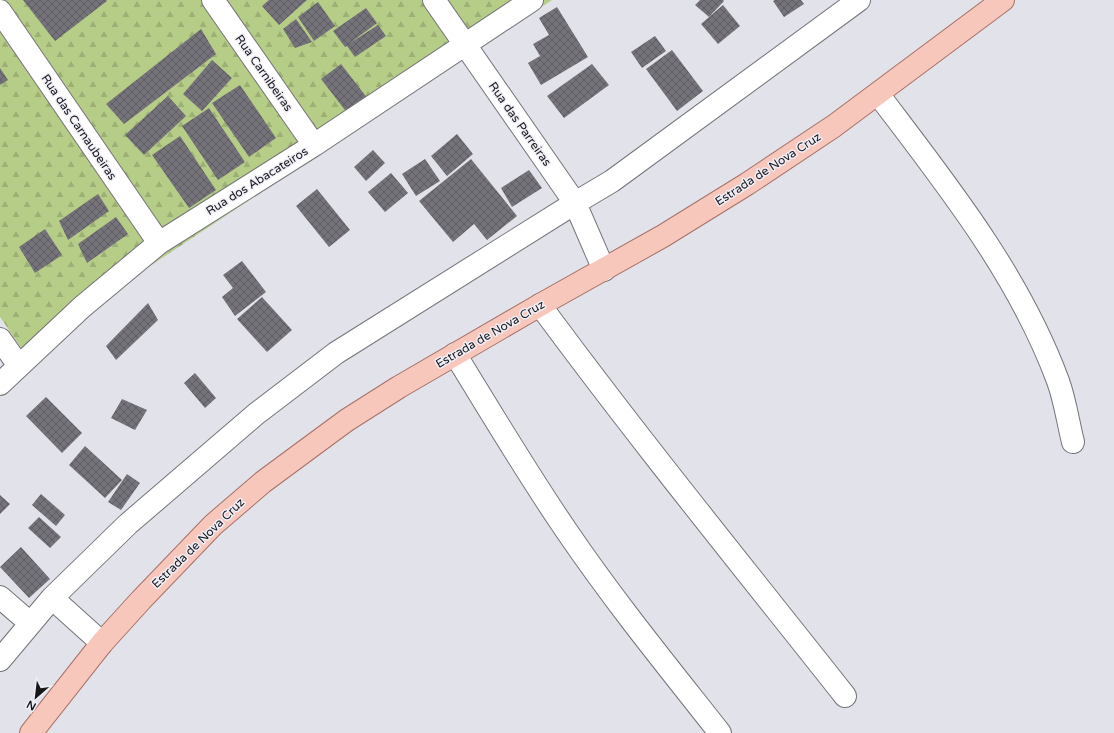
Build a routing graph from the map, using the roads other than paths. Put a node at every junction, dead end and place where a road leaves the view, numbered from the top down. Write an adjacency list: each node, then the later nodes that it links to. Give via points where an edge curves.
1 (213, 0): 9 (street, Rua Carnibeiras)
2 (434, 0): 7 (street, Rua das Parreiras)
3 (532, 0): 7 (street, Rua dos Abacateiros)
4 (859, 0): 10 (street, via 612,181)
5 (1003, 0): 8 (main road, Estrada de Nova Cruz)
6 (0, 11): 11 (street, Rua das Carnaubeiras)
7 (465, 45): 9 (street, Rua dos Abacateiros); 10 (street, Rua das Parreiras)
8 (878, 94): 12 (main road, Estrada de Nova Cruz, via 747,184); 18 (street, via 1001,264 1056,376)
9 (314, 145): 11 (street, Rua dos Abacateiros)
10 (574, 203): 12 (street, Rua das Parreiras); 20 (street, via 336,353 250,419 128,524)
11 (159, 243): 16 (street, Rua dos Abacateiros, via 82,307)
12 (604, 270): 13 (main road, Estrada de Nova Cruz)
13 (540, 305): 15 (main road, Estrada de Nova Cruz); 24 (street, via 635,431)
14 (0, 339): 16 (street)
15 (455, 354): 22 (main road, Estrada de Nova Cruz, via 347,420 263,482 213,525); 26 (street, via 568,533 619,604)
16 (19, 366): 17 (street, Rua dos Abacateiros)
17 (0, 384)
18 (1073, 442)
19 (0, 597): 21 (street)
20 (52, 598): 21 (street); 22 (street)
21 (30, 624): 23 (street)
22 (102, 643): 25 (main road, Estrada de Nova Cruz)
23 (0, 660)
24 (845, 696)
25 (31, 733)
26 (720, 733)

